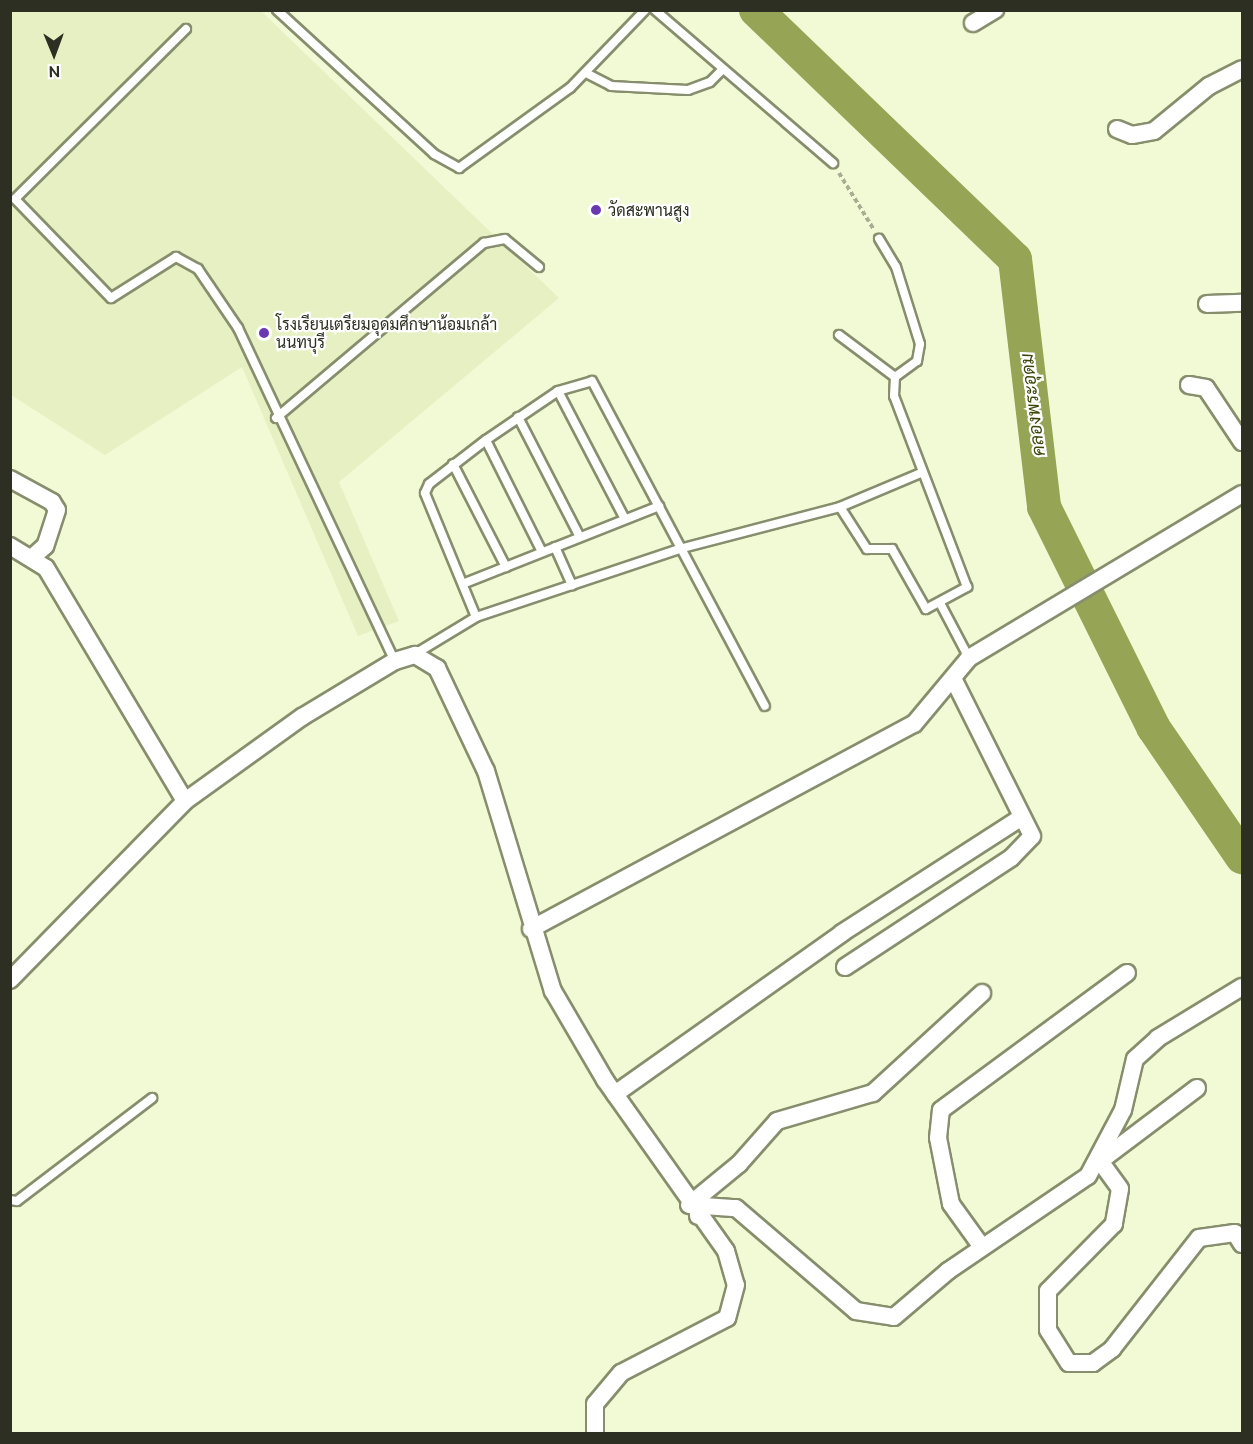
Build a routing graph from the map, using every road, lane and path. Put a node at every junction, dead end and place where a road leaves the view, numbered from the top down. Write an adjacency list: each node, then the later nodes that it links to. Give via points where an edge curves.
1 (277, 10): 9 (lane, via 450,168 459,168)
2 (645, 10): 9 (lane)
3 (655, 10): 7 (lane)
4 (995, 10): 5 (street)
5 (973, 23)
6 (186, 29): 12 (lane)
7 (723, 69): 9 (lane, via 710,82 688,90 611,86); 11 (lane)
8 (1242, 69): 10 (street, via 1209,86 1154,131 1132,135)
9 (586, 73)
10 (1117, 129)
11 (833, 163): 13 (path)
12 (13, 198): 22 (lane, via 111,298 123,295 176,257 198,269 238,328)
13 (879, 239): 18 (lane, via 896,267 920,344 917,361)
14 (539, 267): 22 (lane, via 506,239 484,243)
15 (1242, 303): 16 (street)
16 (1207, 304)
17 (838, 335): 18 (lane)
18 (895, 376): 26 (lane, via 894,396)
19 (1189, 385): 24 (street, via 1206,388)
20 (558, 391): 21 (lane); 29 (lane, via 582,382 597,385); 31 (lane)
21 (518, 417): 23 (lane); 32 (lane)
22 (276, 418): 45 (lane)
23 (486, 440): 25 (lane); 36 (lane)
24 (1242, 442)
25 (453, 465): 38 (lane); 39 (lane, via 425,493)
26 (921, 473): 30 (lane); 41 (lane, via 967,584 963,592)
27 (10, 479): 37 (street, via 52,502 57,510 45,546)
28 (1242, 494): 44 (street, via 1138,561 1021,623)
29 (659, 506): 31 (lane); 35 (lane)
30 (840, 507): 35 (lane); 41 (lane, via 867,549 892,549 926,609)
31 (625, 519): 32 (lane)
32 (580, 537): 34 (lane)
33 (10, 546): 37 (street)
34 (555, 546): 36 (lane); 40 (lane)
35 (679, 549): 40 (lane); 47 (lane)
36 (542, 552): 38 (lane)
37 (34, 556): 48 (street, via 46,568)
38 (506, 567): 39 (lane)
39 (465, 583): 42 (lane)
40 (572, 585): 42 (lane)
41 (940, 603): 44 (lane)
42 (476, 617): 43 (lane)
43 (415, 655): 45 (street); 50 (street, via 437,668 486,771)
44 (969, 658): 46 (street)
45 (394, 661): 48 (street, via 302,717)
46 (954, 680): 49 (street); 50 (street, via 914,724)
47 (765, 706)
48 (185, 801): 53 (street)
49 (1022, 817): 51 (street, via 1029,843); 57 (street, via 842,933)
50 (531, 929): 57 (street, via 553,991)
51 (845, 968)
52 (1127, 973): 63 (street, via 941,1110 938,1138 951,1204)
53 (10, 980)
54 (1242, 987): 59 (street, via 1158,1038 1135,1059 1123,1110)
55 (982, 993): 61 (street, via 873,1094 777,1122)
56 (1197, 1088): 59 (street)
57 (615, 1094): 61 (street)
58 (152, 1098): 60 (lane, via 17,1201)
59 (1100, 1161): 62 (street, via 1120,1189 1114,1224 1048,1291 1048,1330 1070,1363 1093,1363 1112,1349 1199,1238 1235,1233); 63 (street, via 1066,1194)
60 (10, 1200)
61 (694, 1211): 63 (street, via 704,1206 736,1208 856,1311 886,1319); 64 (street, via 726,1251 736,1285 727,1318 621,1373 595,1404)
62 (1242, 1244)
63 (982, 1247)
64 (595, 1434)

